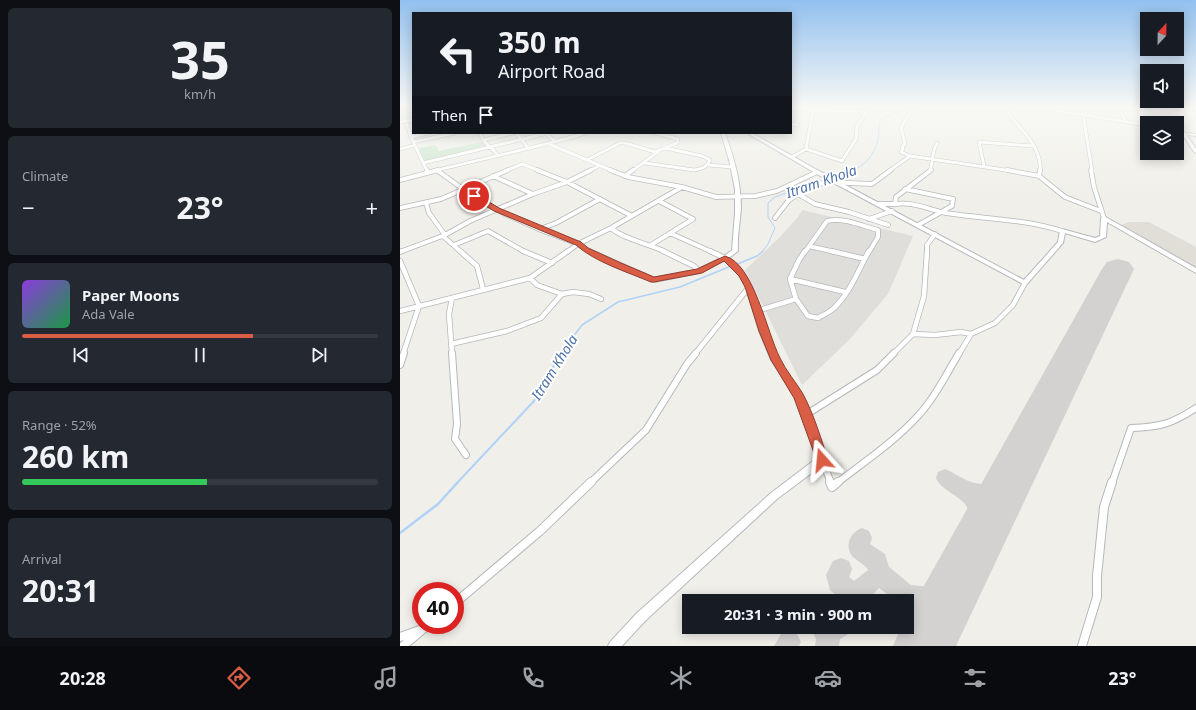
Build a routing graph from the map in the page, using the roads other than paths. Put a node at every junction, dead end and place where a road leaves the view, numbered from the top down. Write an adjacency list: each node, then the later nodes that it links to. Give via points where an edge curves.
1 (411, 137): 21 (street)
2 (440, 137): 21 (street)
3 (482, 137): 18 (street)
4 (496, 137): 18 (street)
5 (529, 137): 17 (street)
6 (551, 137): 19 (street)
7 (572, 137): 19 (street)
8 (672, 137): 25 (street, via 678,139 677,143)
9 (724, 137): 41 (street)
10 (756, 137): 33 (street)
11 (807, 137): 28 (street)
12 (856, 137): 28 (street, via 842,161)
13 (903, 137): 32 (street, via 905,144 901,152)
14 (1029, 137): 23 (street)
15 (1086, 137): 65 (street, via 1094,187)
16 (1186, 137): 30 (street)
17 (522, 139): 24 (street); 27 (street)
18 (483, 140): 24 (street)
19 (556, 142): 22 (street)
20 (937, 143): 34 (street, via 934,148)
21 (414, 144): 26 (street); 37 (street)
22 (549, 144): 27 (street); 35 (street)
23 (1033, 146): 40 (street, via 979,142); 47 (street, via 1041,164)
24 (489, 148): 31 (street); 37 (street)
25 (664, 148): 29 (street); 38 (street, via 709,158)
26 (400, 149)
27 (529, 149): 31 (street)
28 (806, 149): 33 (street)
29 (660, 150): 35 (street, via 652,152 626,143); 36 (street)
30 (1196, 152)
31 (498, 154): 42 (street)
32 (910, 156): 34 (street); 49 (street, via 872,184)
33 (792, 157): 43 (street)
34 (934, 159): 40 (street); 52 (street, via 930,172)
35 (587, 160): 39 (street)
36 (645, 163): 38 (street, via 694,170); 46 (street)
37 (423, 164): 44 (street)
38 (708, 165): 41 (street)
39 (599, 166): 46 (street); 50 (street)
40 (984, 166): 47 (street)
41 (732, 167): 56 (street)
42 (438, 171): 44 (street); 53 (street)
43 (817, 172): 49 (street); 56 (street, via 777,191 756,196)
44 (428, 173): 48 (street)
45 (492, 176): 50 (street, via 522,164); 53 (street); 54 (street)
46 (625, 176): 51 (street)
47 (1039, 176): 65 (street, via 1066,197)
48 (400, 180)
49 (834, 181): 55 (street, via 807,188); 60 (street)
50 (567, 182): 54 (street); 57 (street)
51 (682, 188): 56 (street, via 716,197); 58 (street)
52 (905, 189): 61 (street, via 896,197); 66 (street, via 953,199 952,206)
53 (463, 190): 59 (street); 63 (street)
54 (533, 194): 63 (street)
55 (798, 194): 68 (street, via 789,200); 70 (street, via 810,203)
56 (738, 196): 84 (street, via 735,251)
57 (600, 199): 67 (street); 74 (street)
58 (659, 201): 67 (street); 76 (street, via 693,219)
59 (426, 203): 62 (street); 78 (street, via 429,213)
60 (879, 204): 61 (street); 64 (street)
61 (895, 204): 66 (street, via 902,202)
62 (400, 208)
63 (497, 209): 74 (street); 78 (street)
64 (892, 211): 70 (street); 72 (street)
65 (1101, 211): 69 (street)
66 (941, 212): 72 (street); 75 (street, via 1047,226)
67 (632, 216): 73 (street)
68 (775, 218)
69 (1104, 218): 75 (street, via 1104,238 1095,240); 88 (street)
70 (868, 219): 71 (street)
71 (888, 225)
72 (918, 225): 77 (street)
73 (611, 228): 79 (street); 81 (street)
74 (540, 229): 79 (street)
75 (1062, 231): 92 (street, via 1061,242)
76 (670, 233): 81 (street); 84 (street)
77 (935, 234): 92 (street); 103 (street, via 927,246 924,296)
78 (445, 235): 80 (street, via 444,237); 83 (street)
79 (578, 244): 87 (street); 89 (street, via 654,280)
80 (454, 245): 87 (street, via 488,231 530,255); 94 (street, via 477,266)
81 (651, 245): 89 (street, via 694,266)
82 (809, 246): 85 (street); 85 (street, via 826,221 841,220 878,230 878,237); 91 (street)
83 (400, 252)
84 (725, 258): 89 (street); 93 (street, via 740,271)
85 (864, 259): 95 (street, via 853,284)
86 (400, 261): 100 (street)
87 (552, 263): 90 (street)
88 (1196, 271)
89 (699, 272)
90 (530, 278): 94 (street); 96 (street, via 537,285)
91 (790, 279): 95 (street); 99 (street)
92 (1025, 283): 104 (street, via 1013,305 995,323)
93 (749, 287): 102 (street); 111 (street, via 687,364 646,430 540,531)
94 (483, 289): 97 (street)
95 (845, 292): 99 (street, via 834,308 818,318 808,316)
96 (562, 294): 98 (street, via 589,294); 105 (street, via 541,318 507,331)
97 (452, 298): 100 (street); 105 (street, via 449,314)
98 (601, 299)
99 (796, 299): 102 (street)
100 (419, 306): 101 (street); 106 (street)
101 (400, 311)
102 (756, 311): 108 (street, via 776,360 799,396)
103 (913, 334): 104 (street); 108 (street, via 877,370)
104 (971, 334): 110 (street, via 917,417 887,444 832,488)
105 (451, 344): 109 (street, via 457,424 455,439)
106 (400, 365)
107 (1196, 408): 117 (street, via 1175,421 1153,427 1131,428 1104,507 1097,597)
108 (807, 414): 110 (street)
109 (466, 455)
110 (822, 460): 116 (street, via 774,496 641,617)
111 (464, 595)
112 (412, 632): 114 (street)
113 (418, 634): 115 (street)
114 (400, 637)
115 (403, 646)
116 (614, 646)
117 (1082, 646)

